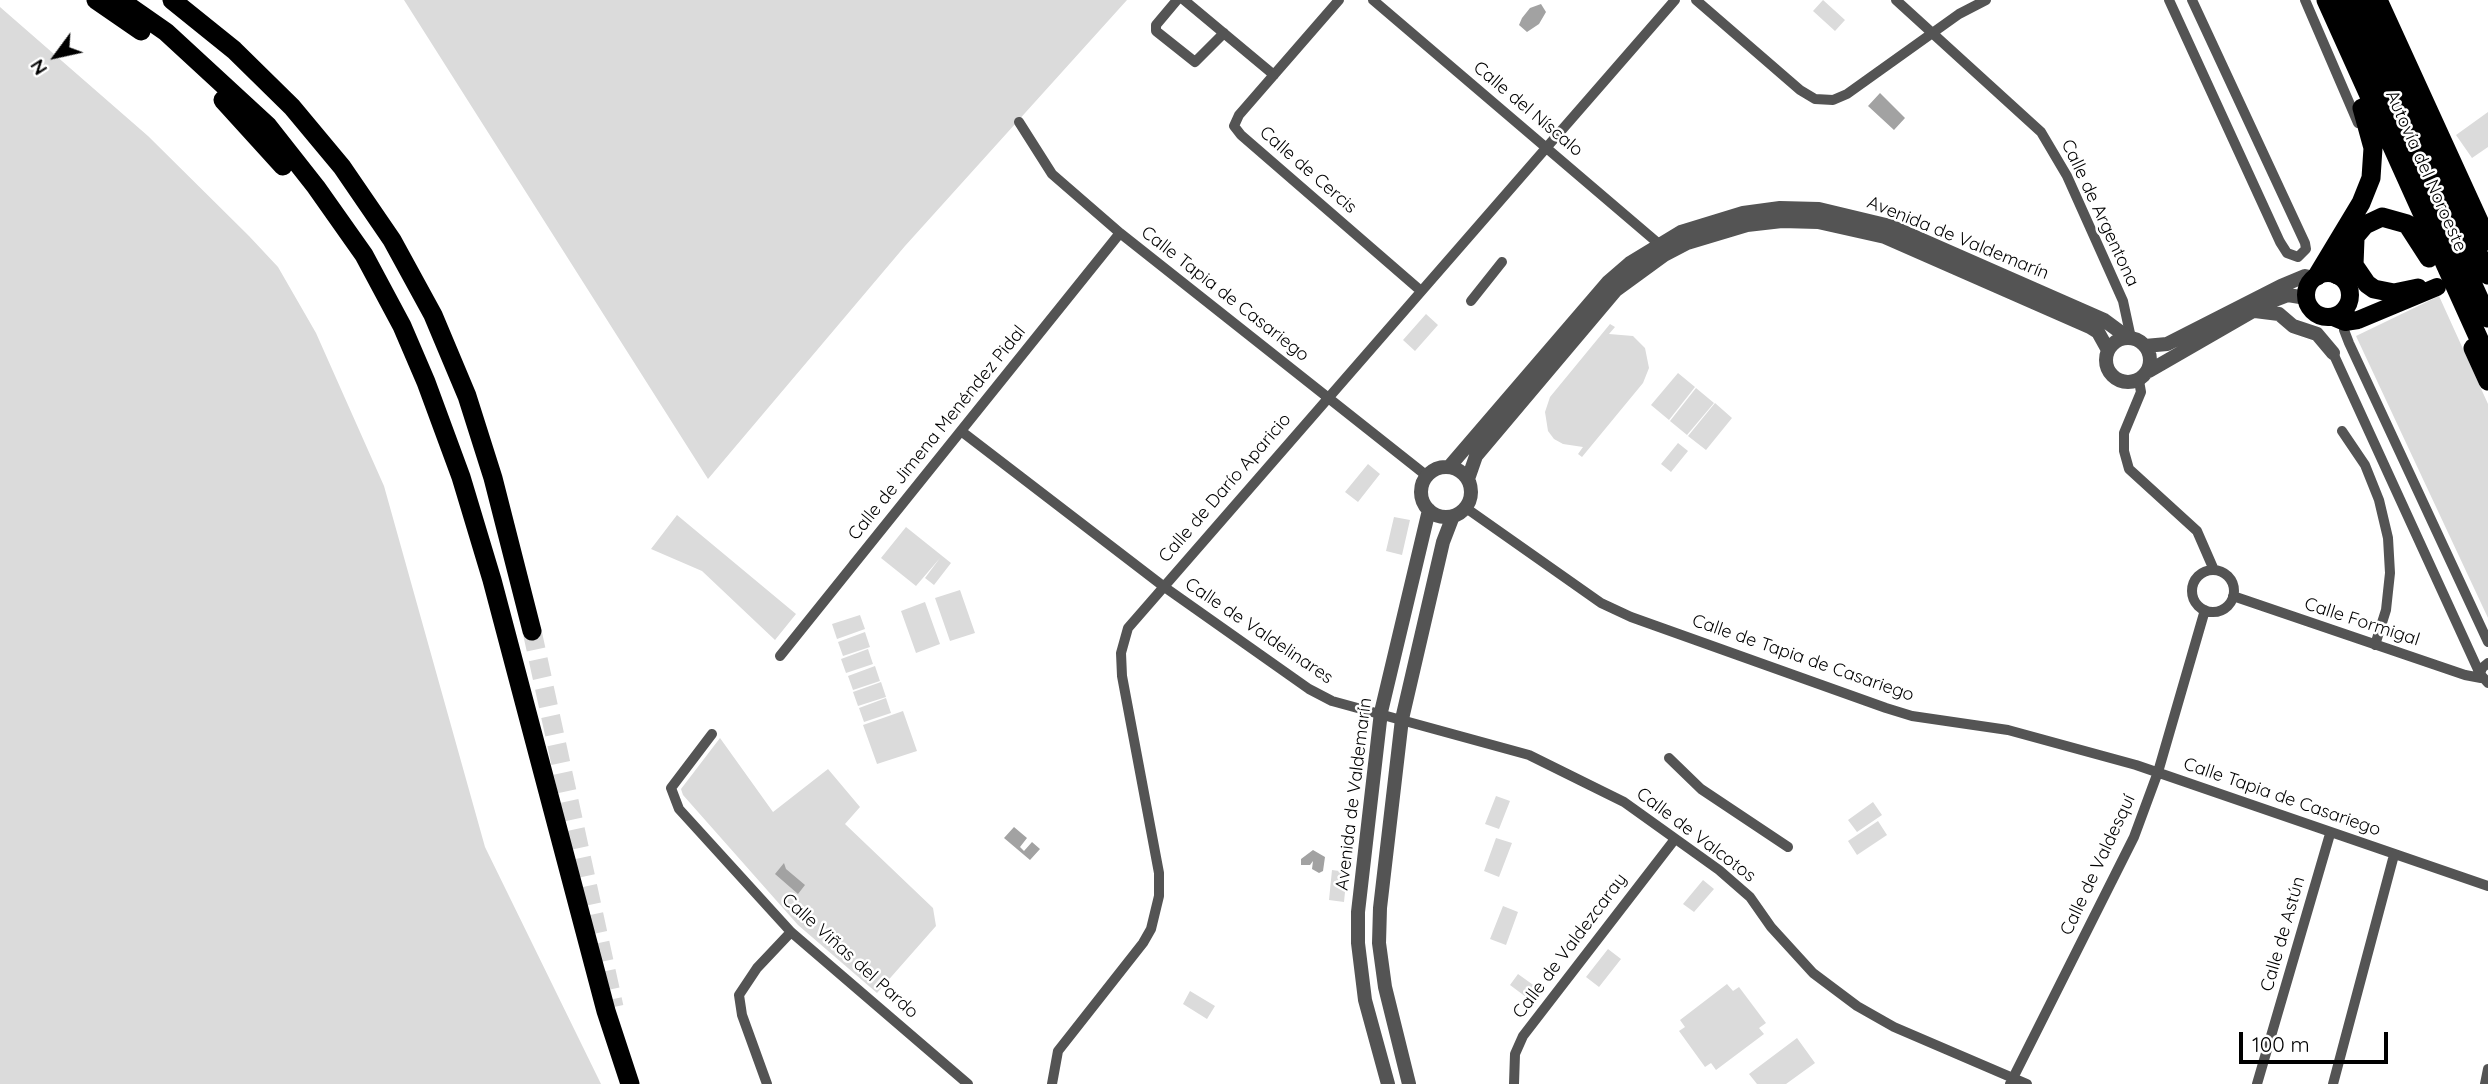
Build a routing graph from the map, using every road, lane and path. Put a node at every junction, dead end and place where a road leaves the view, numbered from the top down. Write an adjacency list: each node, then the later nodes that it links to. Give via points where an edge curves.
1 (96, 0): 52 (highway, via 198,76 260,138 356,265)
2 (120, 0): 52 (highway, via 186,49 268,126 364,255)
3 (172, 0): 65 (highway, via 234,50 292,107 342,167 392,240 433,315 467,396 494,478)
4 (1177, 0): 21 (street, via 1156,31 1195,62)
5 (1184, 0): 21 (street)
6 (1339, 0): 22 (street, Calle de Cercis)
7 (1373, 0): 24 (street, Calle del Níscalo)
8 (1675, 0): 24 (street, Calle de Darío Aparicio)
9 (1696, 0): 20 (street, via 1815,99 1833,100 1847,94)
10 (1896, 0): 20 (street, Calle de Argentona)
11 (1986, 0): 20 (street)
12 (2169, 0): 13 (street, via 2280,242 2287,253 2298,257 2305,243)
13 (2192, 0)
14 (2305, 0): 33 (street, via 2360,127 2365,153 2347,215)
15 (2314, 0): 33 (highway, via 2366,119 2374,157 2361,203)
16 (2326, 0): 49 (highway, Autovía del Noroeste)
17 (2344, 0): 31 (highway)
18 (2362, 0): 35 (highway, Autovía del Noroeste)
19 (2378, 0): 25 (highway)
20 (1932, 32): 45 (street, Calle de Argentona, via 2026,118 2056,154 2123,301)
21 (1224, 33): 22 (street)
22 (1274, 75): 37 (street, Calle de Cercis, via 1234,125)
23 (1019, 122): 27 (street, Calle Tapia de Casariego, via 1052,174)
24 (1546, 148): 30 (street, Calle del Níscalo); 37 (street, Calle de Darío Aparicio)
25 (2470, 202): 26 (highway); 29 (highway)
26 (2488, 218)
27 (1121, 233): 53 (street, Calle Tapia de Casariego); 54 (street, Calle de Jimena Menéndez Pidal)
28 (2356, 235): 34 (highway, via 2343,254); 36 (highway, via 2354,265 2374,289 2393,293); 51 (highway, via 2382,217 2397,219 2414,231)
29 (2488, 242)
30 (1659, 244): 45 (street, Avenida de Valdemarín, via 1743,213 1806,209 1856,216 1890,226 2104,320); 56 (street, Avenida de Valdemarín, via 1630,263 1587,303)
31 (2457, 247): 41 (highway); 43 (highway)
32 (1502, 262): 40 (street)
33 (2313, 274): 34 (highway); 38 (highway); 46 (street, via 2167,344)
34 (2337, 275): 39 (highway, via 2348,285)
35 (2488, 275)
36 (2430, 285): 39 (highway, via 2373,305); 44 (highway, via 2358,320)
37 (1421, 290): 53 (street, Calle de Darío Aparicio)
38 (2306, 298): 42 (street, via 2288,295); 44 (highway, via 2314,312)
39 (2350, 298): 44 (highway)
40 (1471, 301)
41 (2488, 307)
42 (2254, 311): 48 (street, via 2279,314 2293,326 2317,334); 50 (street)
43 (2488, 318)
44 (2339, 319): 66 (street)
45 (2129, 337): 46 (street); 47 (street)
46 (2145, 346): 50 (street, via 2151,358)
47 (2108, 350): 50 (street, via 2105,360 2115,379 2125,383); 58 (street, Avenida de Valdemarín, via 2090,327 1885,237 1818,222 1747,225 1687,243 1616,290 1476,456)
48 (2333, 353): 70 (street)
49 (2488, 359)
50 (2144, 376): 61 (street, via 2124,433 2129,469 2197,531)
51 (2488, 381)
52 (426, 382): 85 (highway, via 492,580 581,922)
53 (1328, 397): 57 (street, Calle Tapia de Casariego); 62 (street, Calle de Darío Aparicio)
54 (961, 431): 62 (street, Calle de Valdelinares); 68 (street, Calle de Jimena Menéndez Pidal)
55 (2342, 431): 67 (street, via 2365,465 2388,538 2386,610)
56 (1449, 467): 57 (street); 58 (street)
57 (1427, 476): 59 (street, via 1422,490)
58 (1468, 479): 60 (street, via 1471,496)
59 (1429, 510): 60 (street, via 1442,517); 72 (street, Avenida de Valdemarín)
60 (1459, 512): 73 (street, via 1443,542); 76 (street, Calle de Tapia de Casariego, via 1630,617 1912,716 2008,730)
61 (2214, 570): 63 (street, via 2232,583); 64 (street, via 2202,573 2192,587 2196,603)
62 (1163, 586): 72 (street, Calle de Valdelinares, via 1309,689 1332,701); 88 (street, Calle de Darío Aparicio, via 1128,628 1121,653 1159,873 1155,911 1143,943 1058,1051)
63 (2234, 596): 64 (street, via 2227,607); 67 (street, Calle Formigal)
64 (2205, 610): 76 (street, Calle de Valdesquí)
65 (532, 631)
66 (2488, 642)
67 (2375, 645): 70 (street, Calle Formigal)
68 (780, 656)
69 (2488, 663): 70 (street, via 2482,668)
70 (2483, 679): 71 (street)
71 (2488, 692)
72 (1381, 712): 73 (street, Calle de Valcotos); 89 (street, Avenida de Valdemarín, via 1358,943 1365,1000)
73 (1402, 719): 78 (street, Calle de Valcotos, via 1529,755 1624,802); 90 (street, via 1379,943)
74 (712, 734): 82 (street, Calle Viñas del Pardo, via 674,781 672,796)
75 (1669, 758): 79 (street, via 1701,789)
76 (2158, 772): 77 (street, Calle Tapia de Casariego); 84 (street, Calle de Valdesquí, via 2134,837)
77 (2330, 834): 80 (street, Calle Tapia de Casariego); 93 (street, Calle de Astún)
78 (1675, 838): 84 (street, Calle de Valcotos, via 1750,897 1813,973 1857,1006); 91 (street, Calle de Valdezcaray, via 1523,1036 1515,1054)
79 (1788, 847)
80 (2394, 855): 81 (street, Calle Tapia de Casariego); 94 (street, Calle Tapia de Casariego)
81 (2488, 886)
82 (791, 932): 86 (street, via 739,995); 87 (street, Calle Viñas del Pardo)
83 (2488, 1069): 95 (street)
84 (2012, 1081): 92 (street, Calle de Valcotos)
85 (630, 1084)
86 (767, 1084)
87 (968, 1084)
88 (1052, 1084)
89 (1388, 1084)
90 (1409, 1084)
91 (1514, 1084)
92 (2027, 1084)
93 (2257, 1084)
94 (2333, 1084)
95 (2485, 1084)

